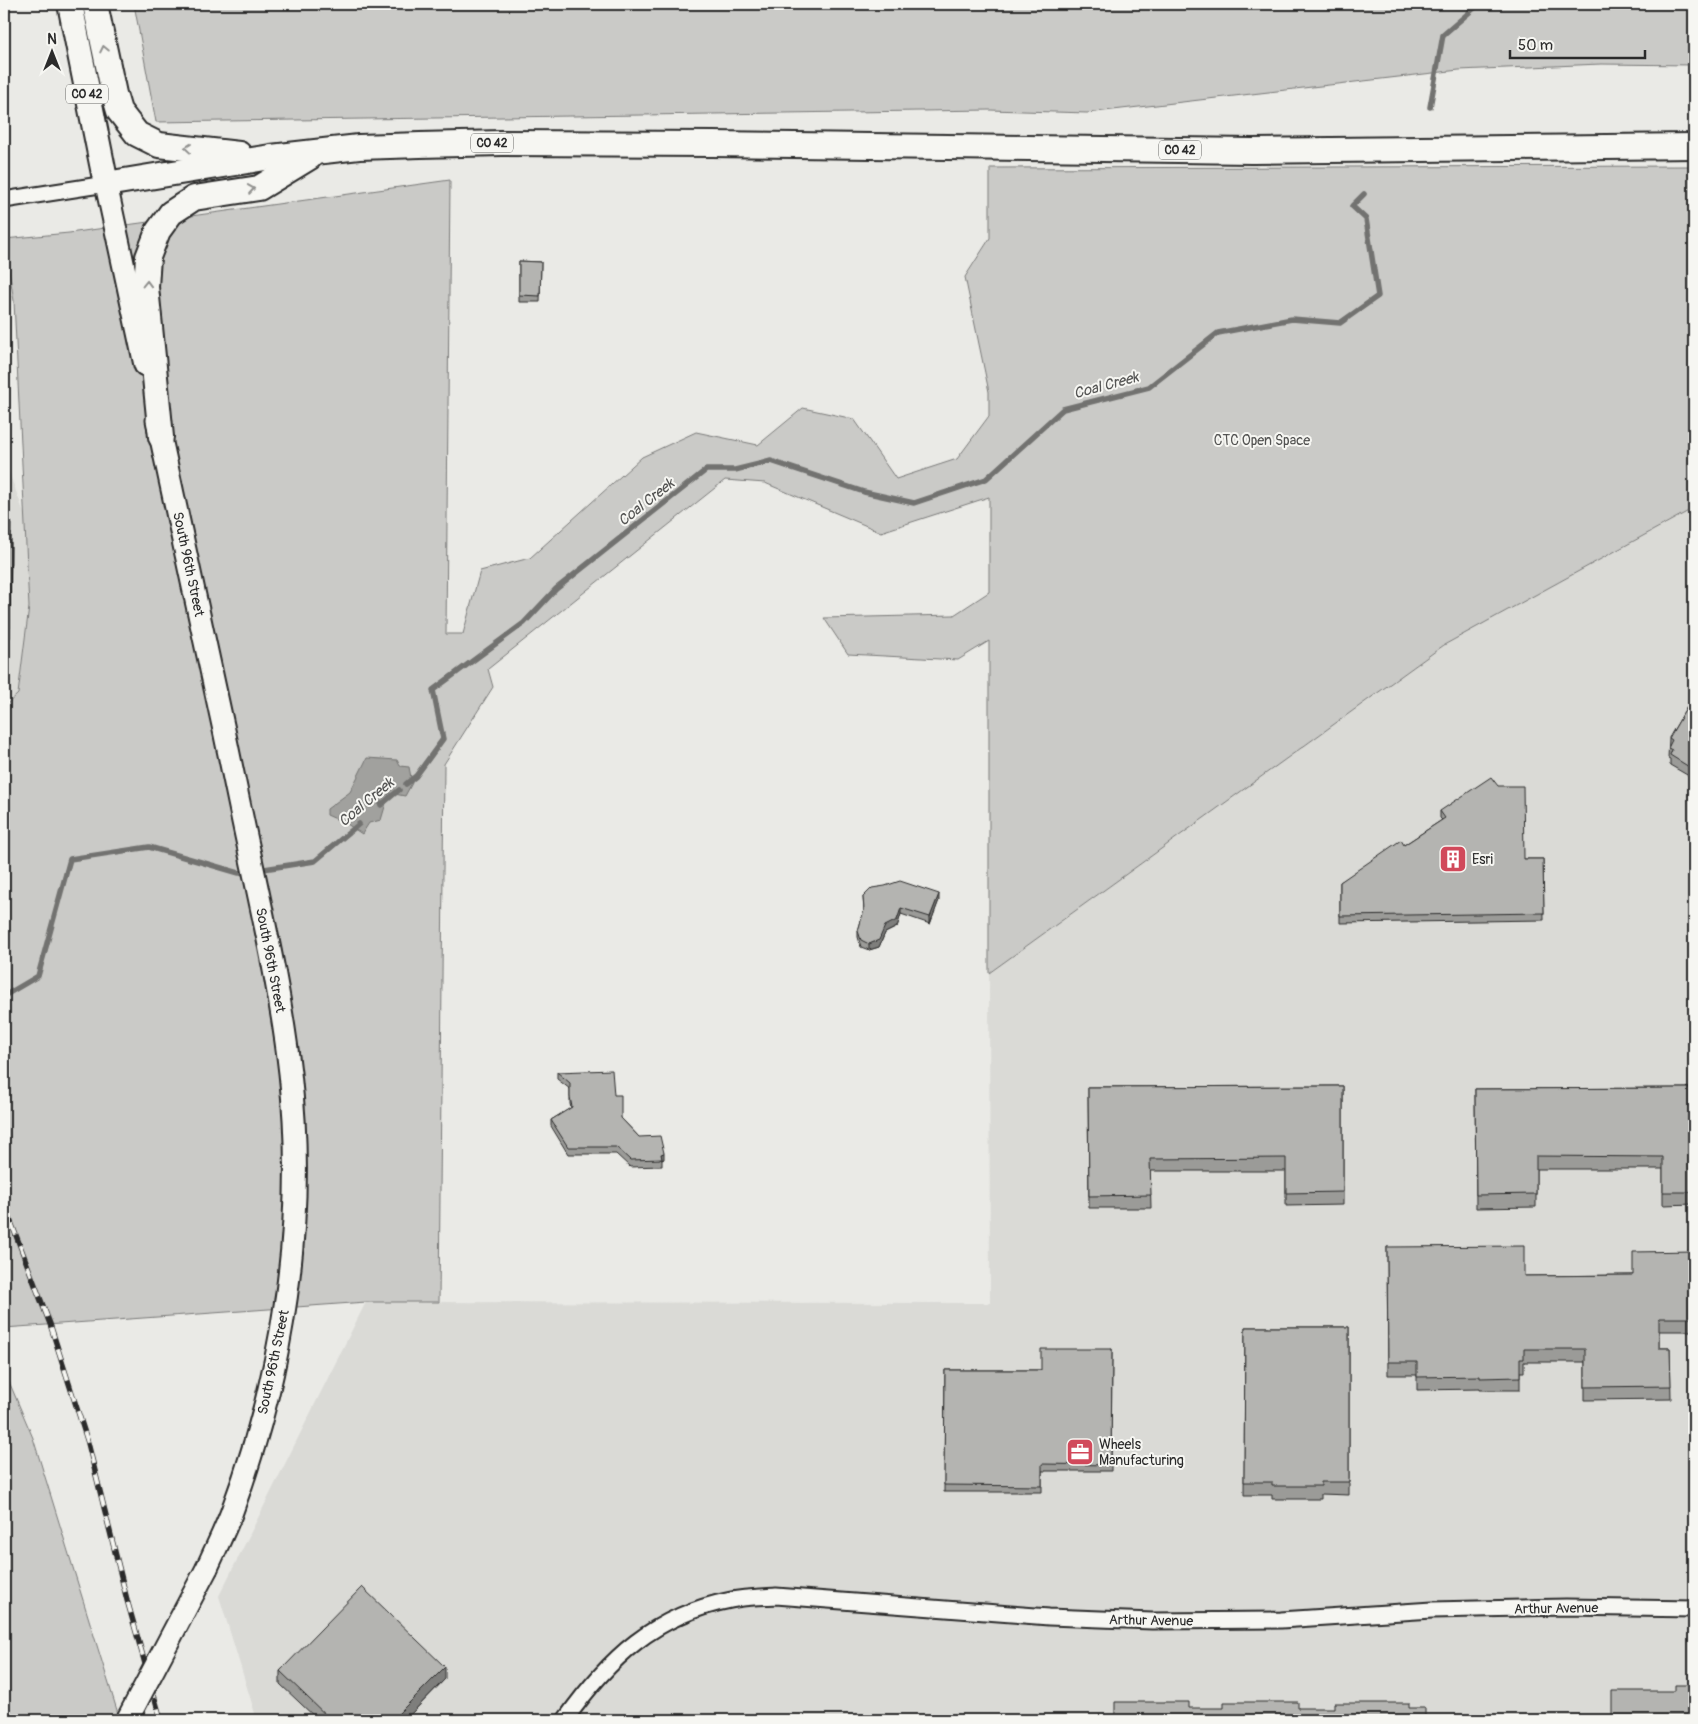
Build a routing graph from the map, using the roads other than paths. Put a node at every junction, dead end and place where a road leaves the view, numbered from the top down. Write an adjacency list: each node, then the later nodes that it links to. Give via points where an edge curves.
1 (70, 4): 6 (main road, CO 42)
2 (95, 4): 5 (main road, one-way to 2, via 159,145 137,134 119,111)
3 (1694, 146): 4 (main road, CO 42, via 1252,151 502,143)
4 (318, 152): 5 (main road, CO 42); 8 (main road, one-way to 4, via 146,287 148,257 158,230 171,213 194,198 259,188)
5 (271, 157): 6 (main road, CO 42)
6 (106, 184): 7 (street); 8 (main road, South 96th Street)
7 (4, 200)
8 (161, 437): 10 (main road, South 96th Street, bridge, via 282,1011 294,1124 295,1181 287,1295 264,1408 249,1461 230,1517 207,1568)
9 (1694, 1609): 11 (street, Arthur Avenue, via 1566,1607 1432,1610 1281,1620 1152,1621 1049,1617 776,1596 732,1600 688,1612 658,1626 622,1653 586,1691)
10 (127, 1720)
11 (566, 1720)

